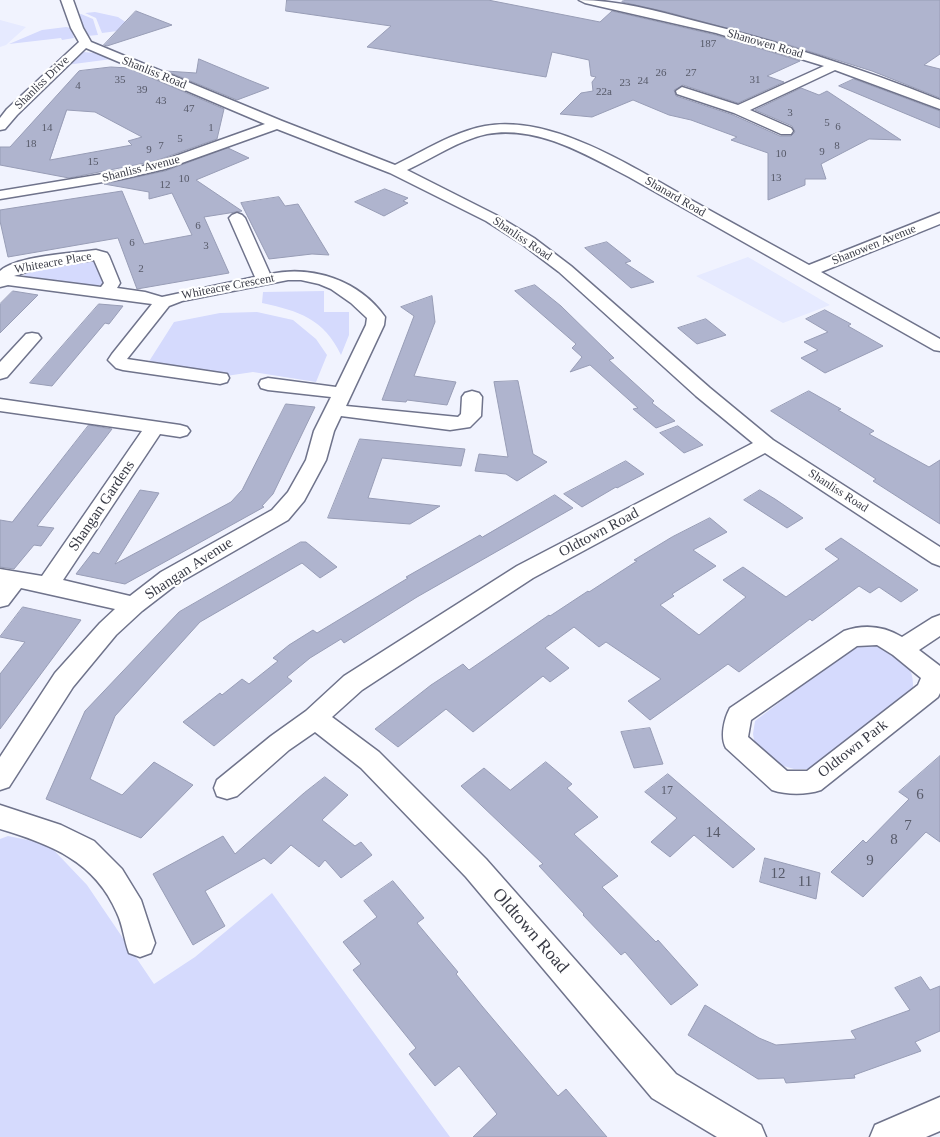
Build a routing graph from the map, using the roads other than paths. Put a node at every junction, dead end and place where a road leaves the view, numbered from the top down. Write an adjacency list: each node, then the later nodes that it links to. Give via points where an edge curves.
1 (67, 0): 3 (street)
2 (585, 0): 4 (street, Shanowen Road, via 709,27)
3 (86, 44): 8 (street, Shanliss Road); 9 (street, Shanliss Drive, via 80,46)
4 (835, 65): 6 (street, Shanowen Road); 7 (street)
5 (682, 91): 7 (street)
6 (940, 105)
7 (739, 110): 10 (street)
8 (277, 124): 11 (street, Shanliss Road); 12 (street, Shanliss Avenue, via 160,166 121,176)
9 (0, 126)
10 (786, 132)
11 (395, 170): 15 (street, Shanard Road, via 480,132 543,132 634,174); 30 (street, Shanliss Road, via 492,218 528,241 565,269)
12 (0, 195)
13 (237, 218): 16 (street)
14 (940, 218): 15 (street, Shanowen Avenue)
15 (807, 272): 21 (street, Shanard Road)
16 (265, 280): 19 (street, Whiteacre Crescent); 26 (street, Whiteacre Crescent, via 303,274 328,280 376,318)
17 (1, 282): 18 (street, Whiteacre Place); 18 (street, Whiteacre Place, via 10,271 25,266 96,254 101,256 112,284)
18 (106, 292): 19 (street, Whiteacre Place)
19 (163, 302): 23 (street, Whiteacre Crescent, via 132,331 119,362)
20 (32, 338): 22 (street)
21 (940, 346)
22 (0, 373)
23 (220, 378)
24 (268, 384): 26 (street)
25 (472, 397): 26 (street, via 471,416 462,423 450,424)
26 (338, 402): 35 (street, Shangan Avenue, via 324,431 316,460 297,496 280,515 170,578)
27 (0, 404): 28 (street)
28 (155, 427): 29 (street); 33 (street, Shangan Gardens)
29 (180, 430)
30 (766, 444): 31 (street, Shanliss Road); 38 (street, Oldtown Road, via 525,572 354,683)
31 (940, 558)
32 (7, 578): 33 (street); 34 (street)
33 (48, 585): 35 (street)
34 (0, 599)
35 (134, 605): 39 (street, Shangan Avenue, via 108,629 64,680)
36 (940, 624): 37 (street)
37 (902, 649): 37 (street, Oldtown Park, via 881,636 852,637 739,715 735,741 780,782 812,782 929,690 934,675)
38 (315, 718): 40 (street, Oldtown Road); 44 (street, Oldtown Road, via 370,760 476,868 664,1086)
39 (0, 779)
40 (227, 788)
41 (0, 817): 42 (street, via 51,833 84,850 112,878 131,909)
42 (140, 943)
43 (940, 1114): 45 (street)
44 (748, 1137)
45 (887, 1137)

